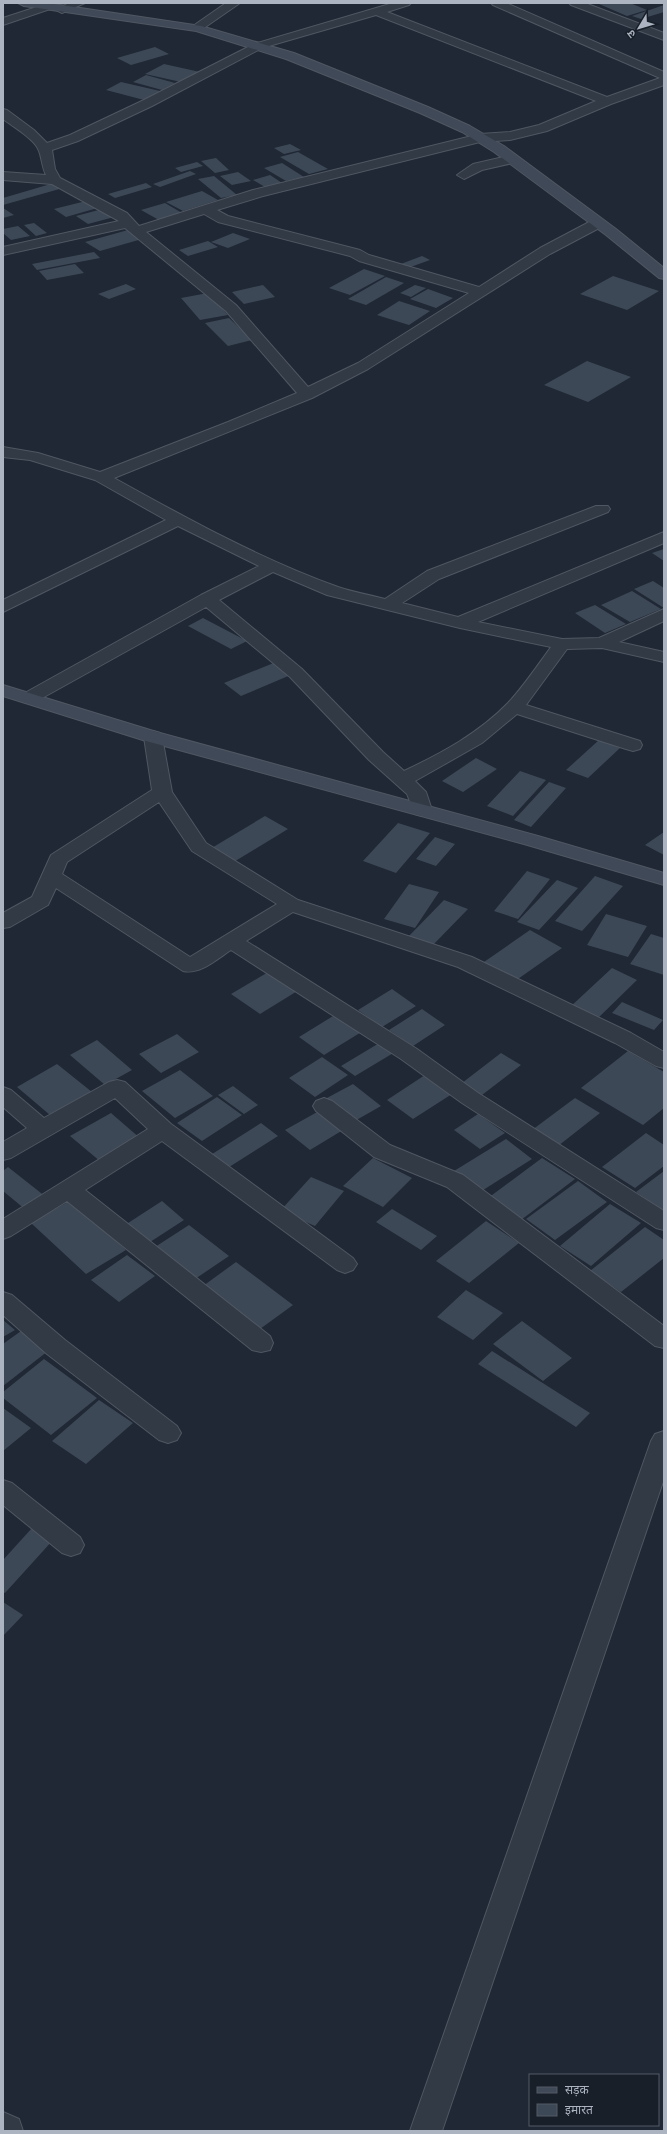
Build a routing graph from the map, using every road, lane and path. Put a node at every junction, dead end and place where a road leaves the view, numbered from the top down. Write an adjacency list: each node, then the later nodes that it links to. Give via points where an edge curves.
1 (24, 3): 7 (main road)
2 (79, 3): 8 (street)
3 (234, 3): 11 (street)
4 (405, 3): 9 (street)
5 (497, 3): 14 (street)
6 (576, 3): 12 (street)
7 (46, 6): 8 (main road); 10 (street)
8 (62, 10): 11 (main road)
9 (375, 11): 13 (street); 16 (street)
10 (3, 22)
11 (197, 28): 13 (main road)
12 (664, 37)
13 (258, 46): 18 (main road, via 358,82 466,129); 19 (street, via 148,103 74,138)
14 (664, 76)
15 (664, 81): 16 (street)
16 (607, 101): 18 (street, via 543,128 510,136)
17 (3, 113): 19 (street)
18 (480, 138): 20 (main road); 24 (street, via 258,193)
19 (45, 148): 23 (street, via 49,169)
20 (512, 159): 21 (street, via 478,167); 25 (main road)
21 (464, 175)
22 (3, 176): 23 (street)
23 (55, 180): 26 (street, via 122,216)
24 (205, 209): 26 (street); 29 (street, via 223,219 355,253 364,258)
25 (598, 223): 28 (main road); 29 (street, via 545,251)
26 (132, 227): 27 (street); 30 (street, via 231,308)
27 (3, 251)
28 (664, 275)
29 (481, 292): 30 (street, via 363,366)
30 (307, 395): 32 (street)
31 (3, 452): 32 (street, via 32,456)
32 (101, 477): 34 (street)
33 (602, 509): 38 (street, via 433,575)
34 (178, 520): 36 (street); 39 (street)
35 (664, 537): 41 (street)
36 (272, 566): 37 (street); 38 (street, via 333,591)
37 (208, 599): 46 (street); 50 (street, via 296,673)
38 (388, 605): 41 (street)
39 (3, 607)
40 (664, 614): 42 (street)
41 (460, 623): 43 (street)
42 (602, 643): 43 (street); 44 (street)
43 (562, 644): 47 (street)
44 (664, 657)
45 (3, 690): 46 (main road)
46 (29, 698): 48 (main road)
47 (514, 708): 49 (street); 50 (street, via 479,738 440,762)
48 (153, 736): 51 (street); 52 (main road)
49 (633, 745)
50 (402, 780): 52 (street, via 416,792)
51 (162, 792): 53 (street, via 58,859); 55 (street, via 199,847)
52 (422, 810): 54 (main road)
53 (51, 876): 56 (street, via 41,901); 57 (street, via 190,966)
54 (664, 879)
55 (291, 904): 57 (street); 58 (street, via 465,962 623,1038)
56 (3, 922)
57 (231, 941): 65 (street, via 409,1054 470,1098)
58 (664, 1061)
59 (3, 1095): 61 (street)
60 (324, 1106): 69 (street, via 382,1151 455,1181)
61 (42, 1129): 62 (street, via 117,1088); 63 (street)
62 (163, 1130): 64 (street); 67 (street)
63 (3, 1152)
64 (69, 1190): 66 (street); 70 (street)
65 (664, 1222)
66 (3, 1230)
67 (346, 1264)
68 (3, 1301): 71 (street, via 56,1346)
69 (664, 1339)
70 (262, 1343)
71 (168, 1433)
72 (664, 1440): 77 (street)
73 (3, 1490): 74 (street)
74 (71, 1545)
75 (3, 2128): 76 (street)
76 (7, 2131)
77 (426, 2131)

